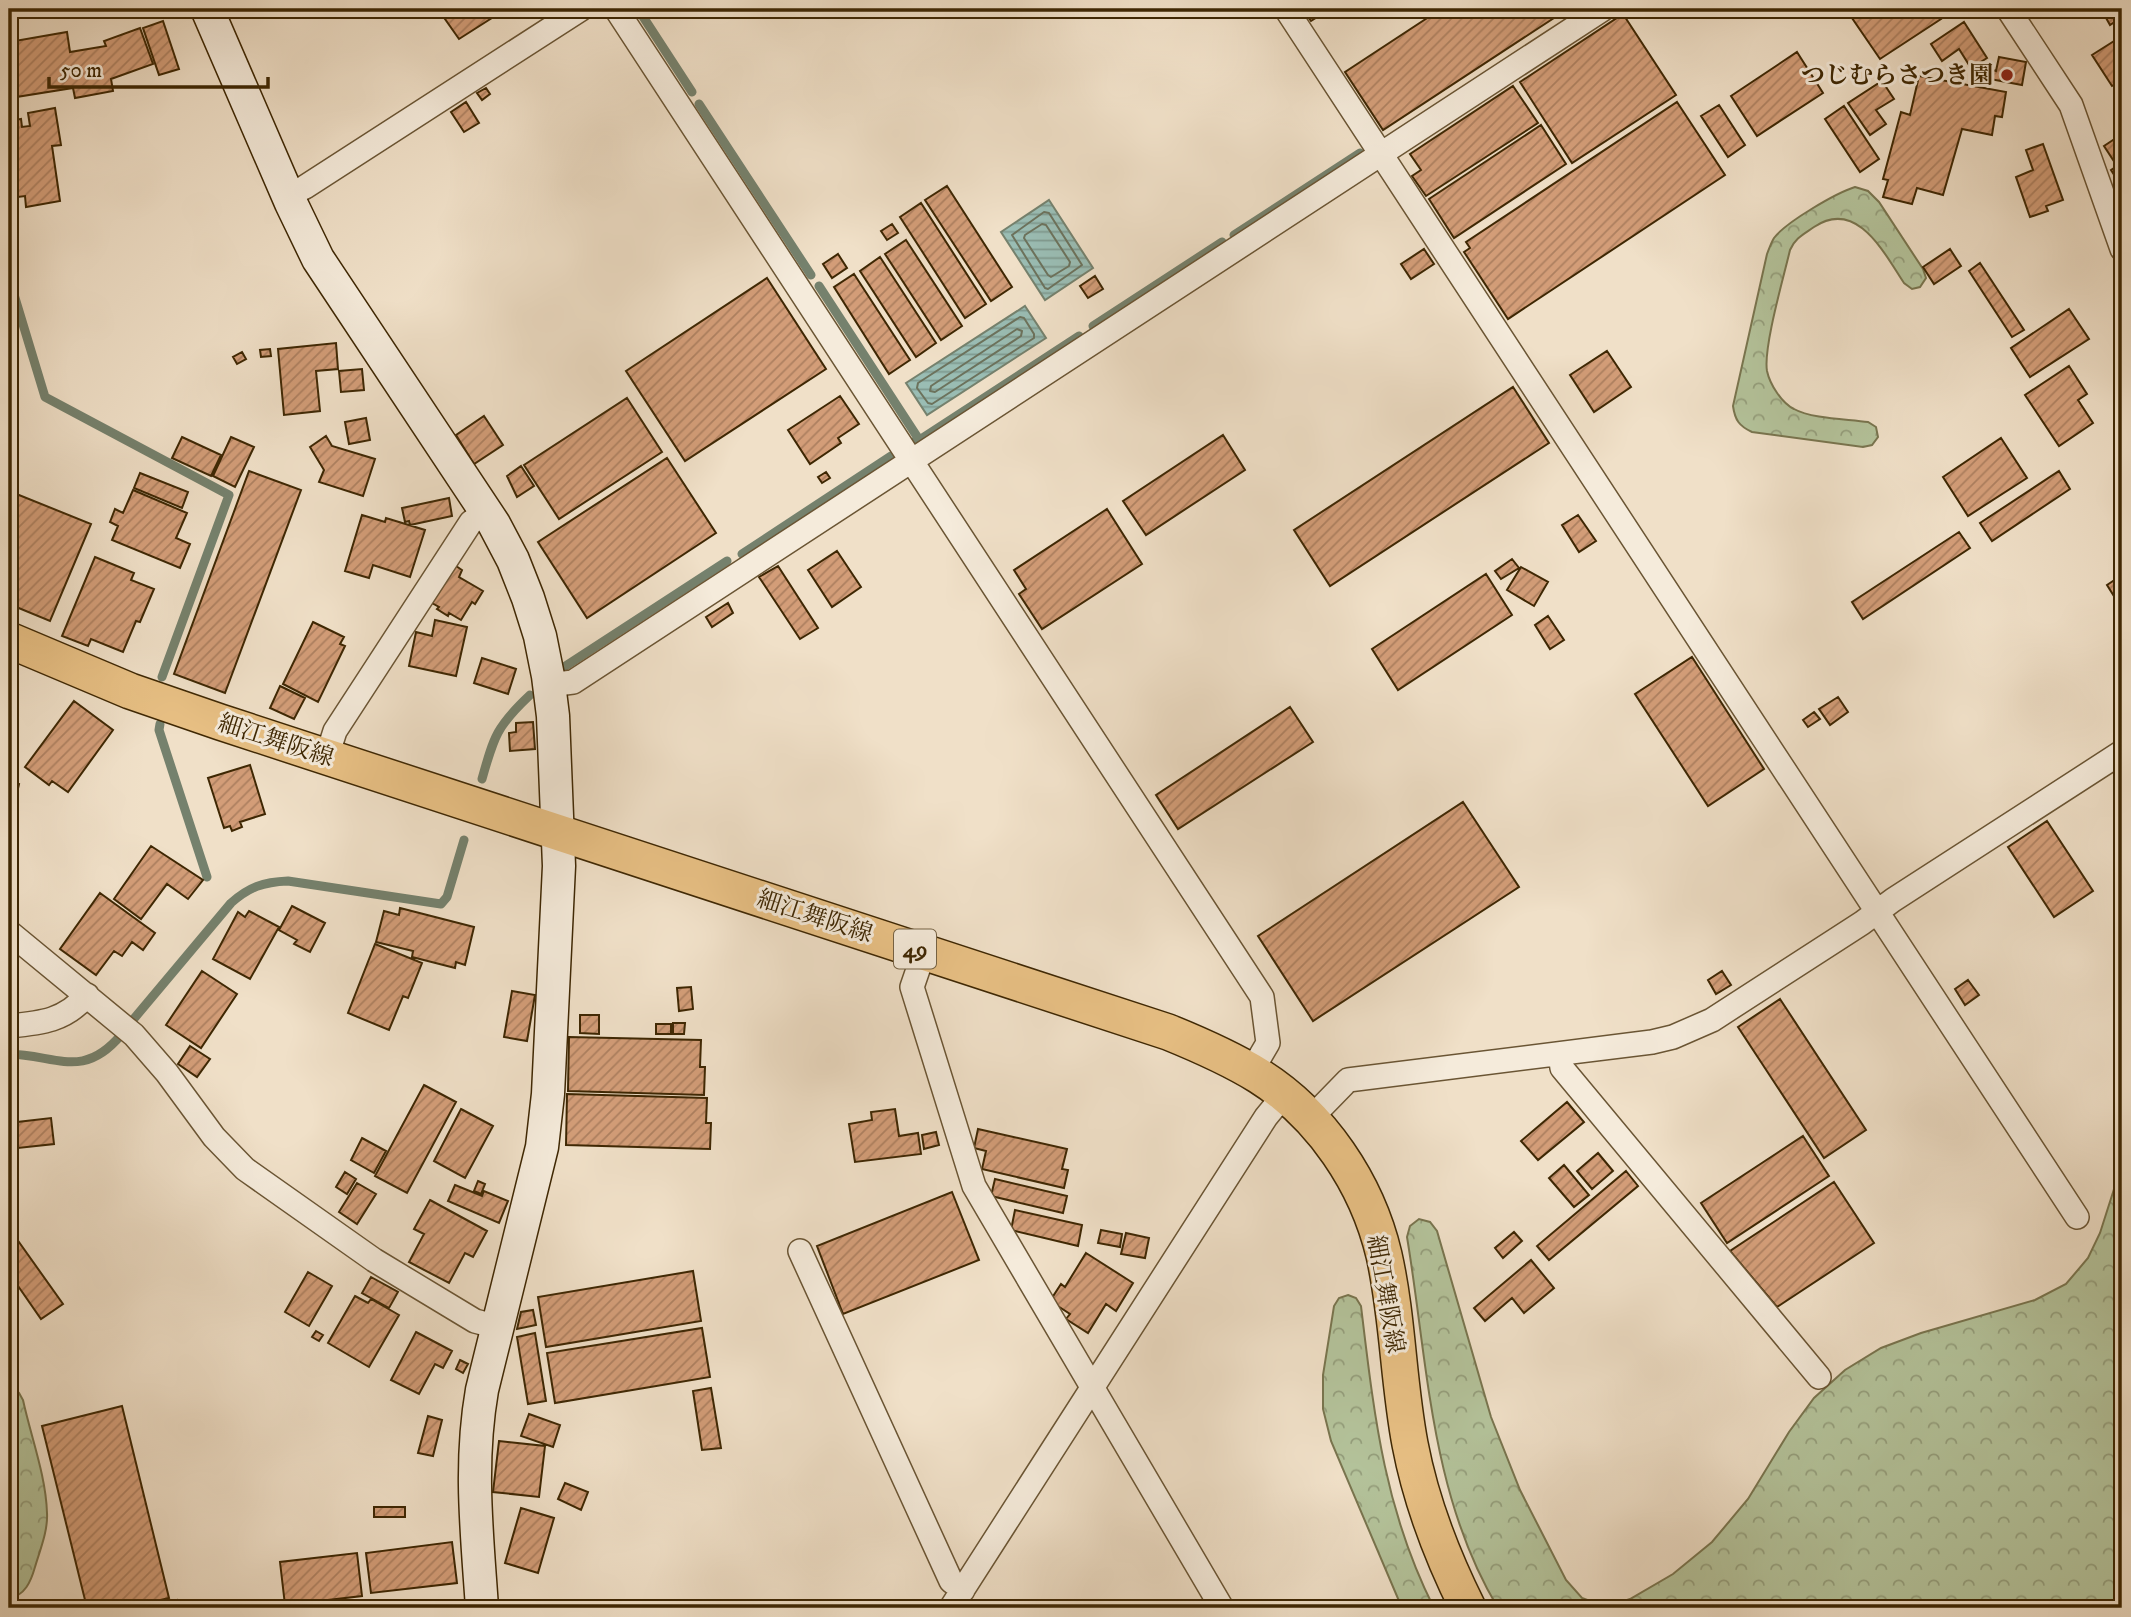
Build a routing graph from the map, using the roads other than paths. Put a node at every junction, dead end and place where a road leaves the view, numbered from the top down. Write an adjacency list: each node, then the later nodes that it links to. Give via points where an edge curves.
1 (207, 9): 8 (street)
2 (581, 9): 8 (street)
3 (616, 9): 10 (street)
4 (1286, 9): 7 (street)
5 (1604, 9): 7 (street)
6 (2008, 9): 9 (street, via 2071,105)
7 (1381, 154): 10 (street); 17 (street)
8 (287, 196): 11 (street, via 318,259)
9 (2122, 249)
10 (912, 461): 13 (street, via 573,682); 23 (street, via 1262,997 1268,1043)
11 (486, 512): 13 (street, via 528,597); 15 (street, via 471,522 335,732)
12 (9, 640): 15 (main road, 細江舞阪線 / 49, via 130,691)
13 (550, 685): 16 (street)
14 (2122, 752): 17 (street)
15 (327, 756): 16 (main road, 細江舞阪線 / 49)
16 (558, 831): 19 (main road, 細江舞阪線 / 49); 28 (street, via 545,1121)
17 (1878, 912): 22 (street, via 1693,1030 1652,1042); 26 (street)
18 (9, 932): 20 (street)
19 (924, 952): 23 (main road, 細江舞阪線 / 49, via 1168,1032); 30 (street, via 912,987 974,1186)
20 (87, 995): 21 (street, via 76,1008 57,1018); 28 (street, via 134,1035 245,1169 374,1260 475,1321)
21 (9, 1026)
22 (1560, 1054): 25 (street, via 1348,1080); 29 (street, via 1562,1068)
23 (1251, 1072): 24 (main road, 細江舞阪線 / 49)
24 (1284, 1095): 25 (main road, 細江舞阪線 / 49); 30 (street)
25 (1310, 1119): 34 (main road, 細江舞阪線 / 49, via 1339,1154 1373,1219 1384,1254 1420,1488)
26 (2077, 1217)
27 (800, 1251): 31 (street)
28 (498, 1327): 32 (street, via 482,1390 474,1451)
29 (1819, 1377)
30 (1092, 1389): 31 (street); 33 (street)
31 (957, 1599)
32 (482, 1608)
33 (1222, 1608)
34 (1468, 1608)

